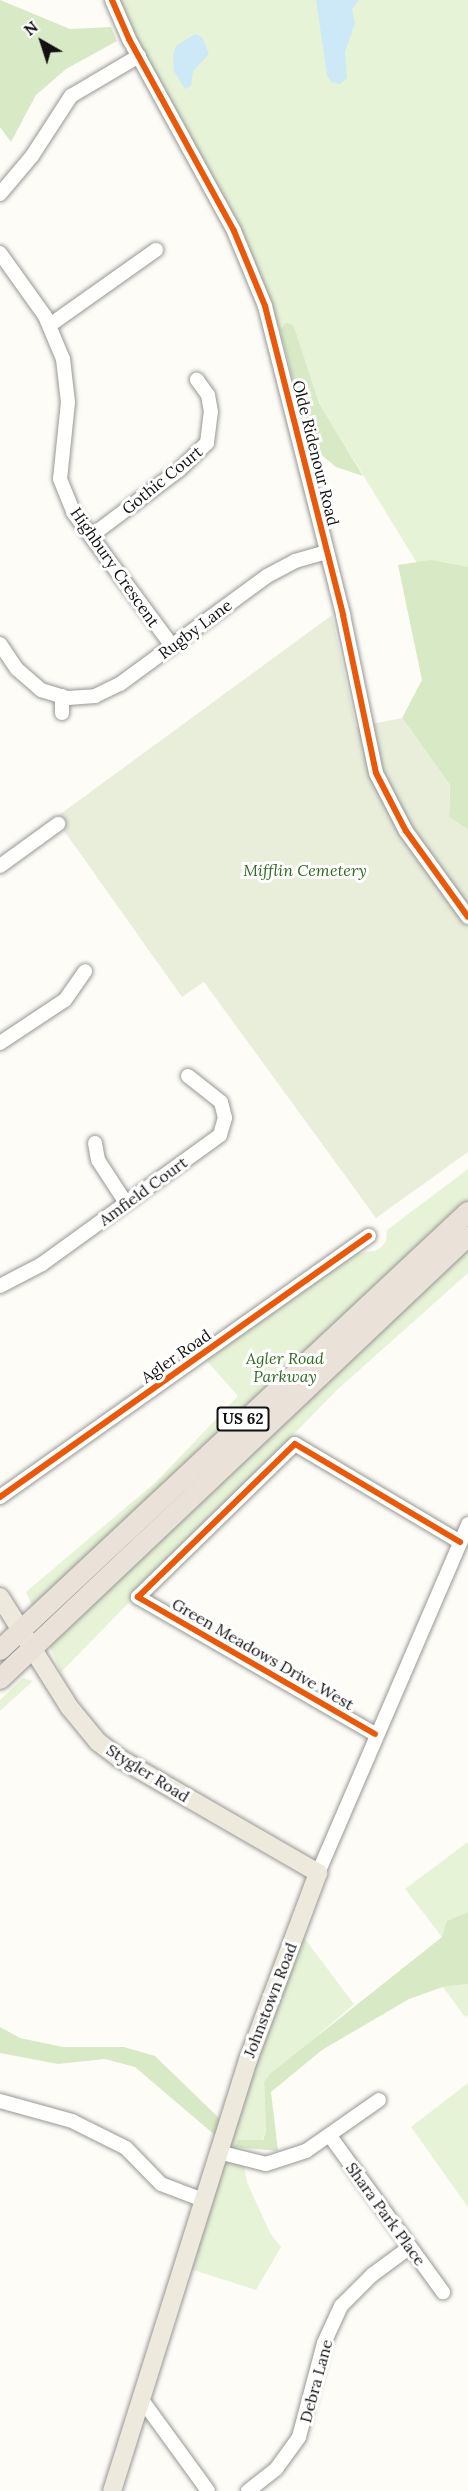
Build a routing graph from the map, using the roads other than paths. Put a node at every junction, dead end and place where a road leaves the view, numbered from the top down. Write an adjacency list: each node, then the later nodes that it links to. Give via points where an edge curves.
1 (112, 0): 2 (street, Olde Ridenour Road)
2 (139, 56): 3 (street, via 71,96 32,156); 9 (street, Olde Ridenour Road, via 248,260 269,320)
3 (0, 194)
4 (156, 250): 6 (street)
5 (0, 253): 6 (street, Highbury Crescent)
6 (50, 325): 8 (street, Highbury Crescent, via 63,358 68,402 60,479 74,512)
7 (198, 380): 8 (street, Gothic Court, via 208,395 211,412 207,443 169,478)
8 (91, 536): 11 (street, Highbury Crescent)
9 (327, 552): 11 (street, Rugby Lane, via 295,561 267,576); 16 (street, Olde Ridenour Road, via 376,773 406,831)
10 (0, 644): 12 (street, Rugby Lane, via 17,669 41,690)
11 (172, 646): 12 (street, Rugby Lane, via 120,684 95,696)
12 (62, 696): 13 (street)
13 (62, 713)
14 (58, 824): 15 (street)
15 (0, 866)
16 (468, 917)
17 (86, 971): 18 (street, via 65,1000)
18 (0, 1043)
19 (188, 1076): 21 (street, Amfield Court, via 221,1102 225,1118 220,1135)
20 (95, 1143): 21 (street, via 98,1160)
21 (126, 1203): 25 (street, Amfield Court, via 42,1264)
22 (468, 1212): 30 (highway, US 62)
23 (369, 1236): 26 (street, Agler Road)
24 (468, 1236): 31 (highway, US 62)
25 (0, 1286)
26 (0, 1497)
27 (468, 1524): 28 (street, Johnstown Road)
28 (460, 1542): 34 (street, Johnstown Road); 34 (street, Green Meadows Drive West, via 295,1444 138,1597)
29 (0, 1597): 30 (main road, Stygler Road)
30 (21, 1629): 31 (main road, Stygler Road); 32 (highway, US 62)
31 (34, 1646): 33 (highway, US 62); 35 (main road, Stygler Road, via 70,1708 98,1742 119,1758)
32 (0, 1650)
33 (0, 1679)
34 (375, 1734): 35 (street, Johnstown Road)
35 (318, 1873): 39 (main road, Johnstown Road)
36 (379, 2100): 38 (street)
37 (0, 2101): 40 (street, via 72,2121 126,2148 161,2184)
38 (330, 2136): 39 (street, via 306,2151 266,2164); 41 (street, Shara Park Place)
39 (218, 2152): 40 (main road, Johnstown Road)
40 (203, 2200): 43 (main road, Johnstown Road)
41 (410, 2247): 42 (street, Shara Park Place); 46 (street, Debra Lane, via 372,2275 341,2306 324,2343 299,2437 276,2469)
42 (443, 2292)
43 (142, 2400): 44 (main road, Johnstown Road); 45 (street)
44 (112, 2491)
45 (208, 2491)
46 (248, 2491)

